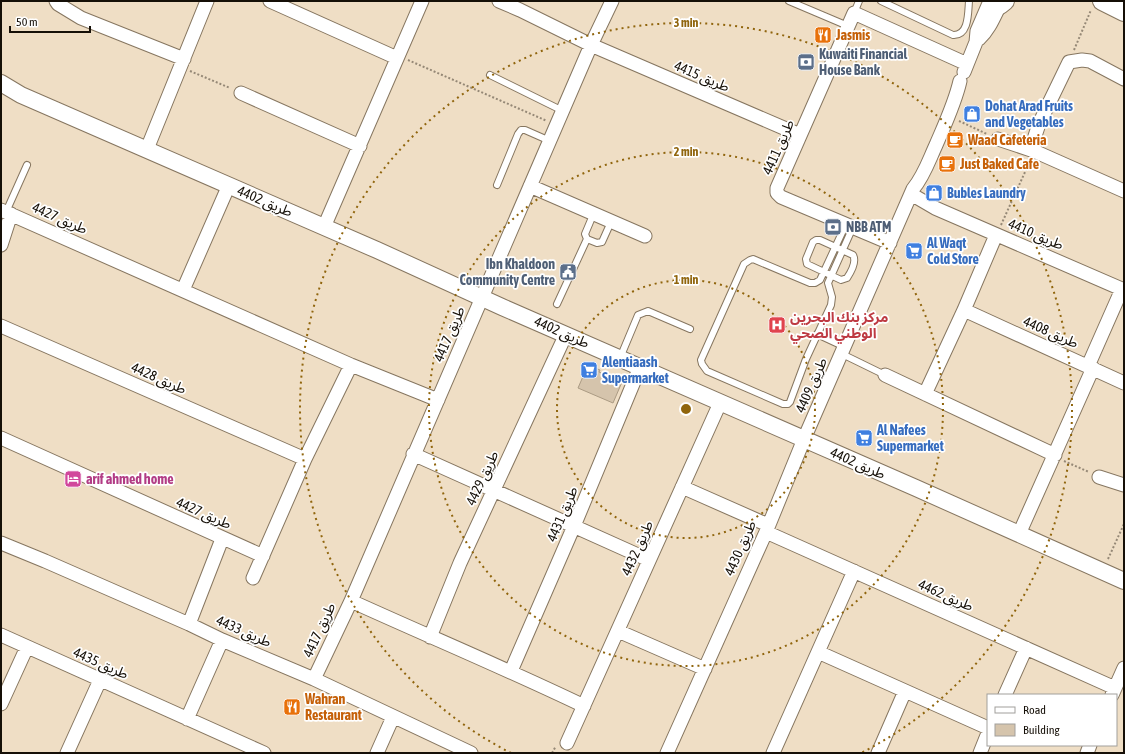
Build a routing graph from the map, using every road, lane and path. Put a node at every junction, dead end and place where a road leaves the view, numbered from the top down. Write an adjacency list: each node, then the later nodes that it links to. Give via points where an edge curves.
1 (56, 1): 18 (street, via 80,18)
2 (207, 1): 18 (street)
3 (270, 1): 17 (street)
4 (422, 1): 17 (street)
5 (499, 1): 12 (street, طريق 4415)
6 (612, 1): 16 (street, طريق 4417)
7 (789, 1): 15 (lane)
8 (881, 1): 9 (lane, via 953,35 964,31)
9 (969, 1)
10 (999, 2): 20 (street, طريق 4409, via 984,34 976,42)
11 (1097, 4): 14 (main road); 19 (path)
12 (522, 5): 16 (street, طريق 4415)
13 (857, 7): 15 (street, طريق 4411); 20 (street)
14 (1124, 12)
15 (849, 26): 31 (street, طريق 4411)
16 (591, 45): 28 (street, طريق 4417); 31 (street, طريق 4415)
17 (397, 57): 30 (path); 34 (street)
18 (184, 59): 25 (path, via 185,68); 35 (street)
19 (1069, 62): 22 (street, via 1090,61); 36 (street, via 1039,124)
20 (967, 64): 23 (street, طريق 4409)
21 (490, 75): 28 (lane)
22 (1124, 79)
23 (960, 81): 29 (street, طريق 4409); 42 (street, طريق 4409, via 946,105 916,173)
24 (1, 83): 27 (street, طريق 4402)
25 (241, 93): 34 (street)
26 (1, 94): 27 (street, طريق 4402)
27 (21, 95): 35 (street, طريق 4402)
28 (563, 112): 30 (street, طريق 4417)
29 (948, 117): 32 (path); 42 (street, طريق 4409)
30 (557, 125): 33 (street, طريق 4417)
31 (800, 135): 46 (street, طريق 4411, via 777,193)
32 (998, 139): 36 (street)
33 (550, 141): 38 (lane, via 521,130); 40 (street, طريق 4417)
34 (360, 146): 47 (street)
35 (147, 149): 39 (street, طريق 4402)
36 (1034, 151): 41 (street); 48 (path)
37 (27, 165): 43 (lane)
38 (497, 185)
39 (229, 186): 47 (street, طريق 4402); 57 (street)
40 (530, 186): 44 (street); 59 (street, طريق 4417)
41 (1124, 191)
42 (911, 194): 48 (street, طريق 4410, via 926,207 935,208); 51 (street, طريق 4409)
43 (6, 212): 52 (street, طريق 4427); 57 (street, طريق 4427)
44 (593, 214): 45 (street); 50 (lane, via 585,234)
45 (611, 222): 49 (street); 50 (lane, via 600,243)
46 (850, 226): 51 (street, طريق 4411); 53 (lane); 54 (lane)
47 (324, 227): 59 (street, طريق 4402)
48 (996, 235): 58 (street, طريق 4410); 61 (street)
49 (645, 236)
50 (588, 239): 60 (lane)
51 (890, 243): 66 (street, طريق 4409)
52 (1, 245)
53 (836, 247): 54 (lane); 55 (lane); 55 (lane, via 820,240 813,242 806,261)
54 (842, 250): 56 (lane); 56 (lane, via 853,255 855,262 846,279 841,280)
55 (824, 272): 56 (lane); 65 (lane, via 820,280 812,284 757,260 747,261 701,360 707,371 786,404 790,402)
56 (831, 275): 65 (lane, via 828,288 832,294 832,301)
57 (183, 290): 68 (street, طريق 4427)
58 (1123, 290): 70 (street)
59 (482, 297): 64 (street, طريق 4402); 74 (street, طريق 4417)
60 (557, 304)
61 (964, 310): 70 (street, طريق 4408); 73 (street)
62 (1, 326): 80 (street, طريق 4428)
63 (690, 329): 67 (lane, via 648,311 638,315)
64 (566, 334): 67 (street, طريق 4402); 84 (street, طريق 4429)
65 (817, 334): 66 (lane)
66 (843, 350): 71 (lane); 77 (street, طريق 4409)
67 (620, 358): 69 (street, طريق 4402)
68 (351, 364): 74 (street, طريق 4427); 80 (street)
69 (640, 367): 75 (street, طريق 4402); 86 (street, طريق 4431)
70 (1091, 367): 72 (street, طريق 4408); 79 (street)
71 (885, 375): 73 (street)
72 (1124, 383)
73 (925, 394): 79 (street)
74 (438, 400): 78 (street, طريق 4417)
75 (720, 402): 77 (street, طريق 4402); 83 (street, طريق 4432)
76 (1, 438): 89 (street, طريق 4427)
77 (804, 439): 87 (street, طريق 4430); 88 (street, طريق 4402)
78 (413, 454): 84 (street); 97 (street, طريق 4417)
79 (1054, 455): 81 (path); 88 (street)
80 (305, 460): 91 (street)
81 (1099, 477): 82 (street)
82 (1124, 485)
83 (682, 487): 87 (street, طريق 4462); 92 (street, طريق 4432)
84 (494, 490): 86 (street); 101 (street, طريق 4429, via 460,563)
85 (1124, 524): 94 (path)
86 (574, 526): 92 (street); 108 (street, طريق 4431)
87 (767, 528): 93 (street, طريق 4462); 107 (street, طريق 4430)
88 (1019, 534): 94 (street, طريق 4402)
89 (222, 539): 91 (street, طريق 4427); 98 (street)
90 (1, 543): 98 (street, طريق 4433)
91 (263, 556): 95 (street)
92 (649, 560): 99 (street, طريق 4432)
93 (854, 571): 104 (street, طريق 4462); 105 (street)
94 (1103, 572): 96 (street, طريق 4402)
95 (253, 578)
96 (1124, 581)
97 (351, 601): 101 (street); 109 (street, طريق 4417)
98 (189, 624): 102 (street, طريق 4433)
99 (618, 631): 107 (street); 115 (street, طريق 4432)
100 (1, 635): 103 (street, طريق 4435)
101 (430, 637): 108 (street)
102 (222, 640): 109 (street, طريق 4433); 117 (street)
103 (27, 647): 110 (street, طريق 4435); 114 (street)
104 (1026, 648): 112 (street, طريق 4462); 113 (street)
105 (818, 652): 111 (street); 126 (street)
106 (1124, 668): 112 (street)
107 (705, 669): 125 (street, طريق 4430)
108 (510, 671): 115 (street)
109 (314, 679): 116 (street, طريق 4433)
110 (100, 680): 117 (street, طريق 4435); 121 (street)
111 (905, 691): 118 (street); 127 (street)
112 (1114, 691)
113 (1005, 694)
114 (1, 704)
115 (584, 706): 120 (street, طريق 4432)
116 (392, 717): 123 (street); 124 (street, طريق 4433)
117 (187, 720): 122 (street, طريق 4435)
118 (987, 728)
119 (987, 736): 128 (street)
120 (567, 743)
121 (67, 753)
122 (264, 753)
123 (377, 753)
124 (469, 753)
125 (667, 753)
126 (773, 753)
127 (878, 753)
128 (980, 753)

